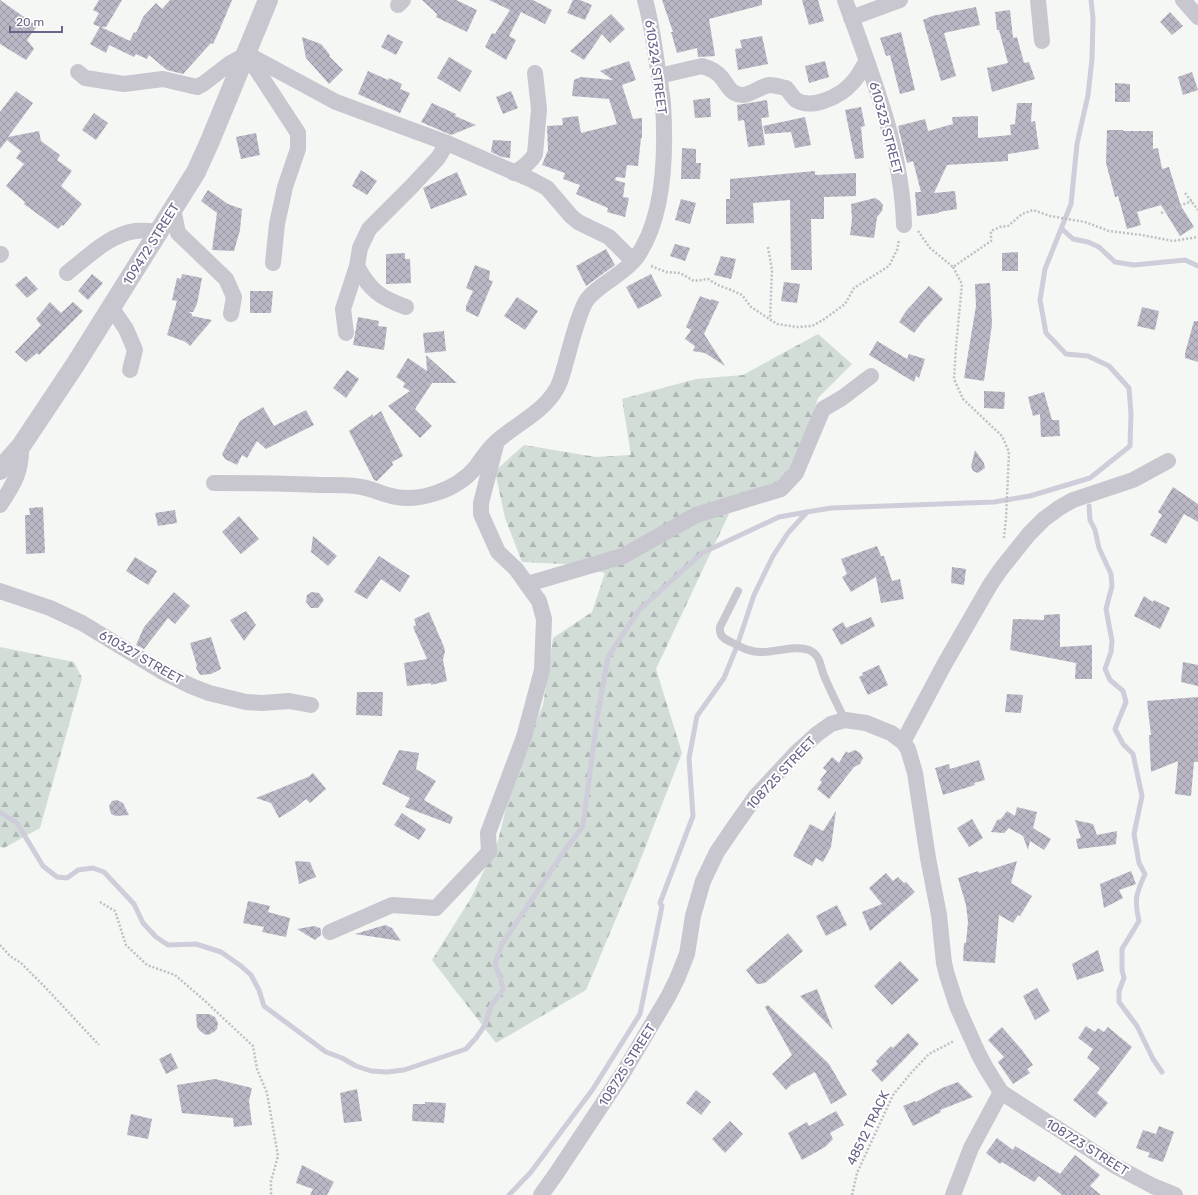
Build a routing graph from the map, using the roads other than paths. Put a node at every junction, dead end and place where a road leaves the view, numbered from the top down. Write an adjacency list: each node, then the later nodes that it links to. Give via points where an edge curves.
1 (268, 0): 10 (street, 109472 STREET)
2 (645, 0): 14 (street, 610324 STREET)
3 (845, 0): 8 (street, 610323 STREET)
4 (900, 0): 8 (street)
5 (1038, 0): 9 (street)
6 (1183, 0): 7 (street)
7 (1198, 17)
8 (851, 18): 11 (street, 610323 STREET)
9 (1042, 42)
10 (247, 54): 12 (street, via 197,87 163,79 124,84 85,78); 15 (street, via 336,102); 17 (street, 109472 STREET, via 196,172); 21 (street, via 298,132 298,149 285,187 277,224)
11 (866, 62): 14 (street, via 852,84 820,103 795,100 786,88 770,86 745,96 735,94 721,76 702,66); 18 (street, 610323 STREET, via 894,150 903,202)
12 (78, 72)
13 (535, 73): 16 (street, via 539,109 535,154 532,160)
14 (659, 76): 20 (street, 610324 STREET, via 663,103 664,144 661,187 653,223)
15 (448, 143): 16 (street); 22 (street, via 438,158 369,228 360,248)
16 (514, 173): 20 (street, via 547,188 578,222 609,237 627,255)
17 (173, 209): 19 (street, 109472 STREET); 26 (street, via 178,233 226,279 234,297)
18 (904, 225)
19 (159, 232): 23 (street, via 136,231 121,234 101,246); 24 (street, 109472 STREET)
20 (637, 257): 30 (street, 610324 STREET, via 587,299 570,346 562,378 550,399)
21 (274, 263)
22 (357, 266): 25 (street, via 362,277 376,294); 27 (street, via 343,309)
23 (67, 274)
24 (111, 307): 28 (street, via 126,329 135,350); 31 (street, 109472 STREET)
25 (406, 308)
26 (231, 314)
27 (346, 333)
28 (130, 370)
29 (871, 376): 36 (street, via 823,409 796,473 781,489 696,515 623,556)
30 (497, 441): 34 (street, 610324 STREET, via 466,477 451,488 416,498 391,496 361,486); 36 (street, via 481,503 482,514 498,552)
31 (21, 446): 33 (street, 109472 STREET); 35 (street, via 21,464 17,476)
32 (1168, 461): 41 (street, via 1133,480 1073,500 1044,519 1028,534 990,585)
33 (0, 470)
34 (214, 483)
35 (0, 505)
36 (528, 584): 42 (street, via 539,601 544,619 542,670 524,737 488,834 490,852 436,908 392,906)
37 (0, 591): 39 (street, 610327 STREET, via 82,622 161,671 209,693 246,702 289,701)
38 (738, 591): 40 (lane, via 720,627 721,636 747,650 762,652 804,649 813,652 820,662 824,677)
39 (311, 705)
40 (845, 720): 41 (street, 108725 STREET, via 878,727); 44 (street, 108725 STREET, via 830,724 797,752 756,796 730,833 709,866 703,881 693,916 687,954 668,997 623,1073)
41 (903, 742): 43 (street, via 908,749 915,773 939,915 944,963 952,992 986,1068)
42 (330, 932)
43 (1002, 1092): 45 (street, via 971,1148); 46 (street, 108723 STREET, via 1117,1167)
44 (541, 1195)
45 (953, 1195)
46 (1175, 1195)

